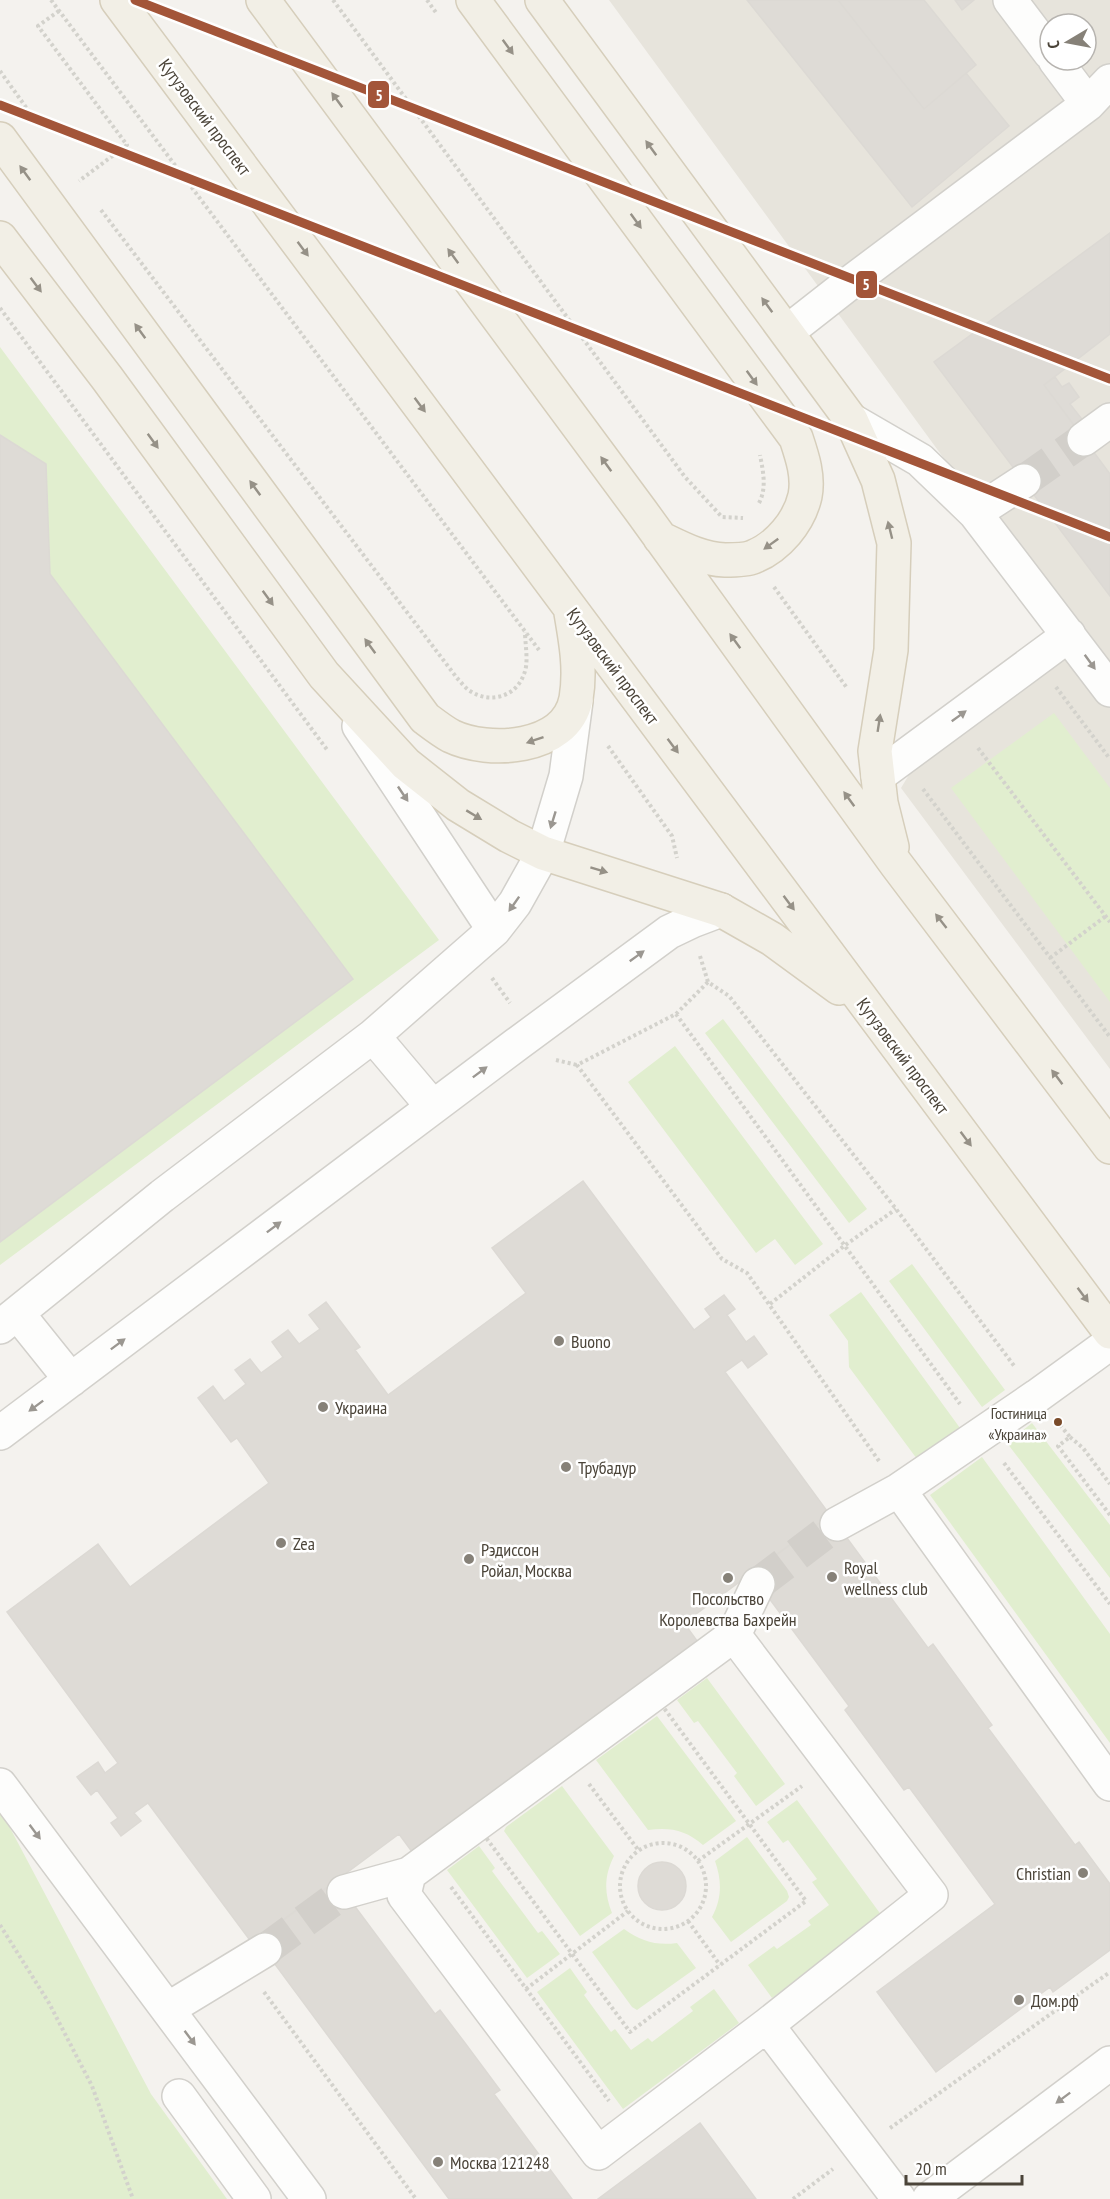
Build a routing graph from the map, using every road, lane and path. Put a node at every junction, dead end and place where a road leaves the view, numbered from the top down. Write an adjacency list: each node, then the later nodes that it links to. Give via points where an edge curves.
1 (51, 0): 9 (path)
2 (117, 0): 36 (main road, Кутузовский проспект, one-way to 36)
3 (263, 0): 34 (main road, one-way to 3)
4 (333, 0): 33 (path, via 685,477)
5 (427, 0): 10 (path)
6 (473, 0): 35 (main road, one-way to 35, via 796,438 805,466 805,495 794,524)
7 (542, 0): 24 (main road, one-way to 7)
8 (1010, 0): 11 (street)
9 (59, 11): 19 (path, via 38,26 127,145); 37 (path)
10 (441, 19)
11 (1038, 38)
12 (0, 71): 16 (path)
13 (1064, 72): 15 (street)
14 (1110, 81): 15 (street)
15 (1088, 104): 24 (street)
16 (40, 126)
17 (0, 139): 42 (main road, one-way to 17, via 561,726 538,740 509,746 483,745 452,736 424,718)
18 (73, 172): 19 (path)
19 (79, 181): 20 (path)
20 (86, 190)
21 (100, 209): 37 (path, via 469,690 484,698 502,697 517,687 525,672)
22 (0, 238): 39 (main road, one-way to 39)
23 (0, 308): 45 (path)
24 (787, 332): 25 (main road)
25 (852, 420): 31 (street, via 920,460); 43 (main road, one-way to 25, via 891,651 894,543 878,480)
26 (1110, 420): 27 (street)
27 (1084, 438)
28 (759, 447): 30 (path, via 764,477 762,497)
29 (1024, 481): 31 (street)
30 (754, 512)
31 (975, 513): 38 (street)
32 (748, 516): 33 (path)
33 (722, 517): 35 (path)
34 (659, 537): 35 (main road, via 693,554 725,560); 49 (main road, one-way to 34)
35 (752, 557): 43 (path)
36 (570, 608): 42 (main road, via 579,658); 56 (main road, Кутузовский проспект, one-way to 56)
37 (525, 631): 42 (path)
38 (1069, 635): 41 (street, one-way to 41); 47 (street, one-way to 38)
39 (324, 675): 48 (main road, one-way to 48, via 406,764 458,805); 53 (street, one-way to 53)
40 (1053, 683): 46 (path)
41 (1110, 690)
42 (576, 701): 48 (street, one-way to 48, via 566,776); 50 (path, via 672,836)
43 (878, 730): 47 (main road, via 875,751)
44 (974, 742): 51 (path)
45 (334, 759)
46 (1110, 759)
47 (889, 767): 49 (main road, via 881,803); 54 (path)
48 (543, 853): 50 (main road, one-way to 50); 53 (street, one-way to 53, via 516,903)
49 (896, 864): 63 (main road, one-way to 49)
50 (700, 910): 55 (path); 56 (main road, via 772,939); 58 (street, one-way to 50)
51 (1106, 916): 52 (path); 54 (path)
52 (1110, 922)
53 (483, 940): 58 (path); 59 (street)
54 (1050, 958): 60 (path)
55 (708, 982): 57 (path); 64 (path, via 729,996)
56 (867, 1008): 68 (main road, Кутузовский проспект, one-way to 68)
57 (676, 1014): 61 (path); 65 (path)
58 (532, 1033): 61 (path, via 550,1058); 62 (street, one-way to 58)
59 (373, 1036): 62 (street); 67 (street, via 162,1196)
60 (1110, 1037)
61 (577, 1065): 66 (path, via 722,1259 747,1273)
62 (433, 1107): 70 (street, one-way to 62)
63 (1110, 1148)
64 (896, 1209): 65 (path); 71 (path)
65 (844, 1246): 66 (path); 73 (path)
66 (770, 1304): 76 (path)
67 (9, 1321): 70 (street)
68 (1110, 1332)
69 (1110, 1343): 71 (street)
70 (71, 1380): 72 (street, one-way to 72)
71 (1037, 1396): 73 (street); 74 (path)
72 (0, 1433)
73 (982, 1434): 76 (street); 80 (path)
74 (1070, 1437): 75 (path); 77 (path, via 1058,1446)
75 (1110, 1484)
76 (899, 1490): 78 (street); 86 (street)
77 (1110, 1515)
78 (837, 1524)
79 (758, 1584): 81 (street)
80 (1110, 1604)
81 (734, 1635): 93 (street); 105 (street, via 931,1895)
82 (670, 1697): 83 (path)
83 (661, 1704): 84 (path); 88 (path)
84 (576, 1767): 89 (path); 91 (path)
85 (804, 1784): 88 (path)
86 (1110, 1784)
87 (0, 1785): 104 (street, one-way to 104)
88 (749, 1824): 92 (path); 101 (path, via 806,1901)
89 (484, 1835): 90 (path); 99 (path)
90 (476, 1841)
91 (639, 1851): 92 (path, via 670,1844 686,1850); 96 (path, via 627,1864 621,1879)
92 (698, 1862): 97 (path, via 705,1877 705,1894)
93 (409, 1874): 95 (street); 108 (street, via 404,1895 598,2153)
94 (450, 1886): 103 (path)
95 (344, 1892)
96 (628, 1911): 97 (path, via 656,1928 673,1928); 99 (path)
97 (688, 1921): 101 (path)
98 (0, 1925): 110 (path, via 49,2003 92,2086)
99 (572, 1954): 101 (path, via 630,2032); 103 (path)
100 (254, 1957): 104 (street); 113 (path)
101 (720, 1965)
102 (1110, 1972): 109 (path)
103 (526, 1989): 108 (path)
104 (168, 2009): 112 (street, one-way to 112)
105 (767, 2025): 108 (street); 109 (street)
106 (1110, 2063): 116 (street, one-way to 116)
107 (179, 2096): 111 (street)
108 (630, 2129)
109 (860, 2149): 114 (path); 115 (street)
110 (133, 2199)
111 (254, 2199)
112 (309, 2199)
113 (416, 2199)
114 (793, 2199)
115 (899, 2199)
116 (929, 2199)

